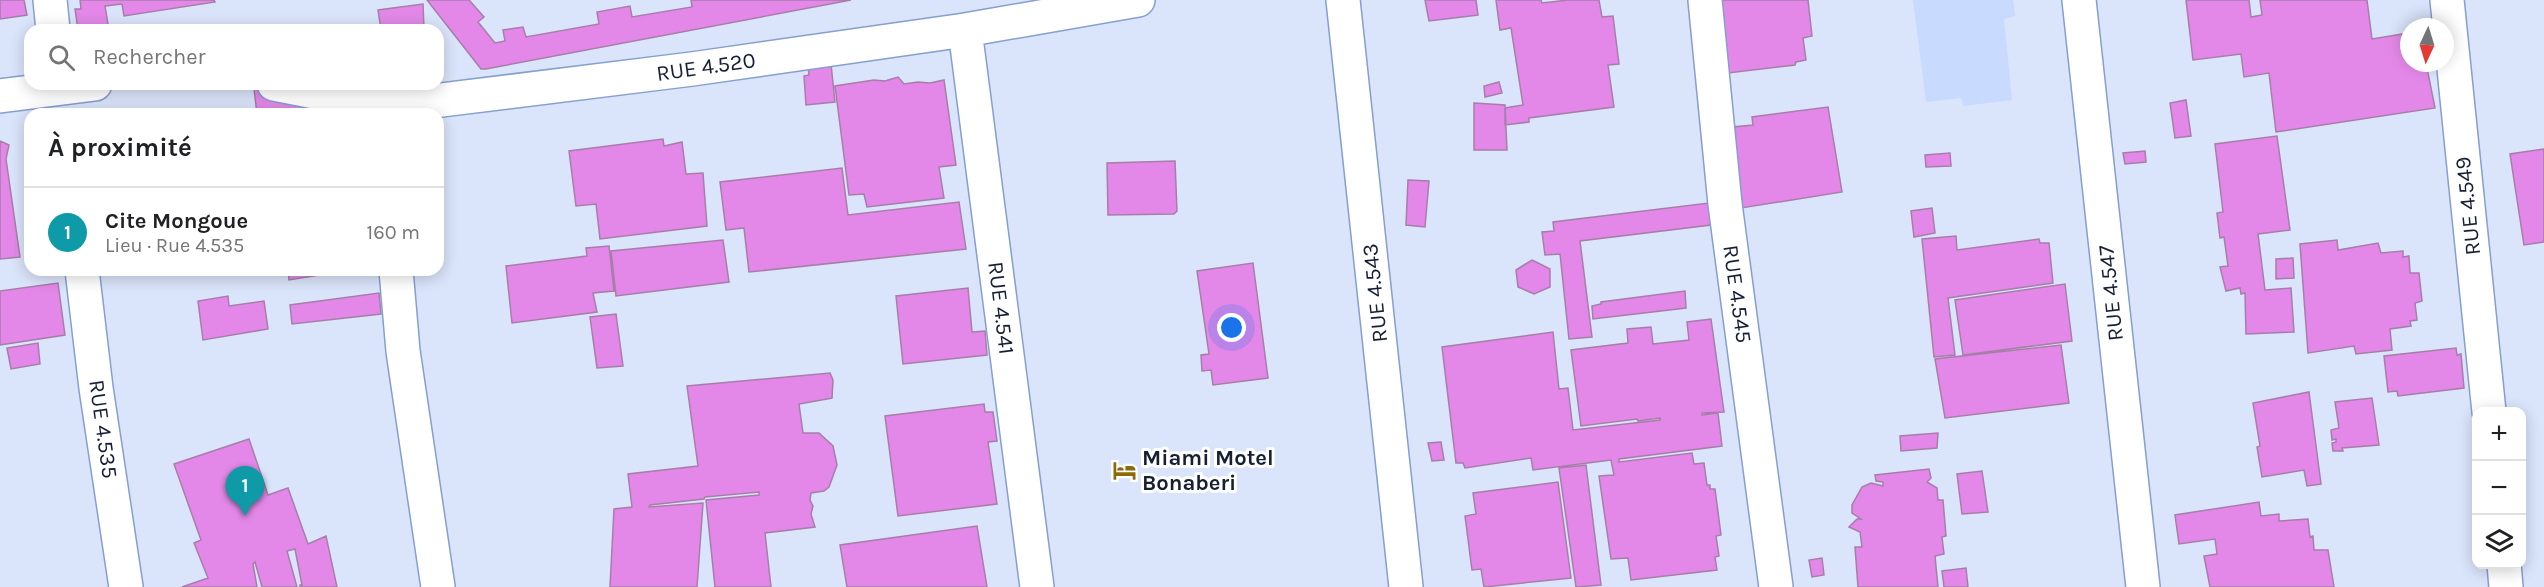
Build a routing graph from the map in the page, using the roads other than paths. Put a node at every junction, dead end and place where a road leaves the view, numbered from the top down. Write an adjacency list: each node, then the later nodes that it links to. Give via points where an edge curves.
1 (50, 0): 7 (street)
2 (1138, 0): 8 (street, RUE 4.520)
3 (1343, 0): 22 (street, RUE 4.543)
4 (1705, 0): 23 (street, RUE 4.545, via 1725,204)
5 (2079, 0): 24 (street, RUE 4.547)
6 (2447, 0): 17 (street, RUE 4.549)
7 (52, 24)
8 (965, 30): 14 (street, RUE 4.520); 21 (street, RUE 4.541)
9 (76, 90): 11 (street)
10 (300, 90): 13 (street, RUE 4.520)
11 (61, 95): 12 (street)
12 (0, 96)
13 (377, 108)
14 (387, 108)
15 (83, 276): 19 (street, RUE 4.535)
16 (397, 276): 20 (street, via 403,351)
17 (2488, 407)
18 (2504, 569): 25 (street)
19 (126, 587)
20 (438, 587)
21 (1037, 587)
22 (1406, 587)
23 (1776, 587)
24 (2143, 587)
25 (2506, 587)

